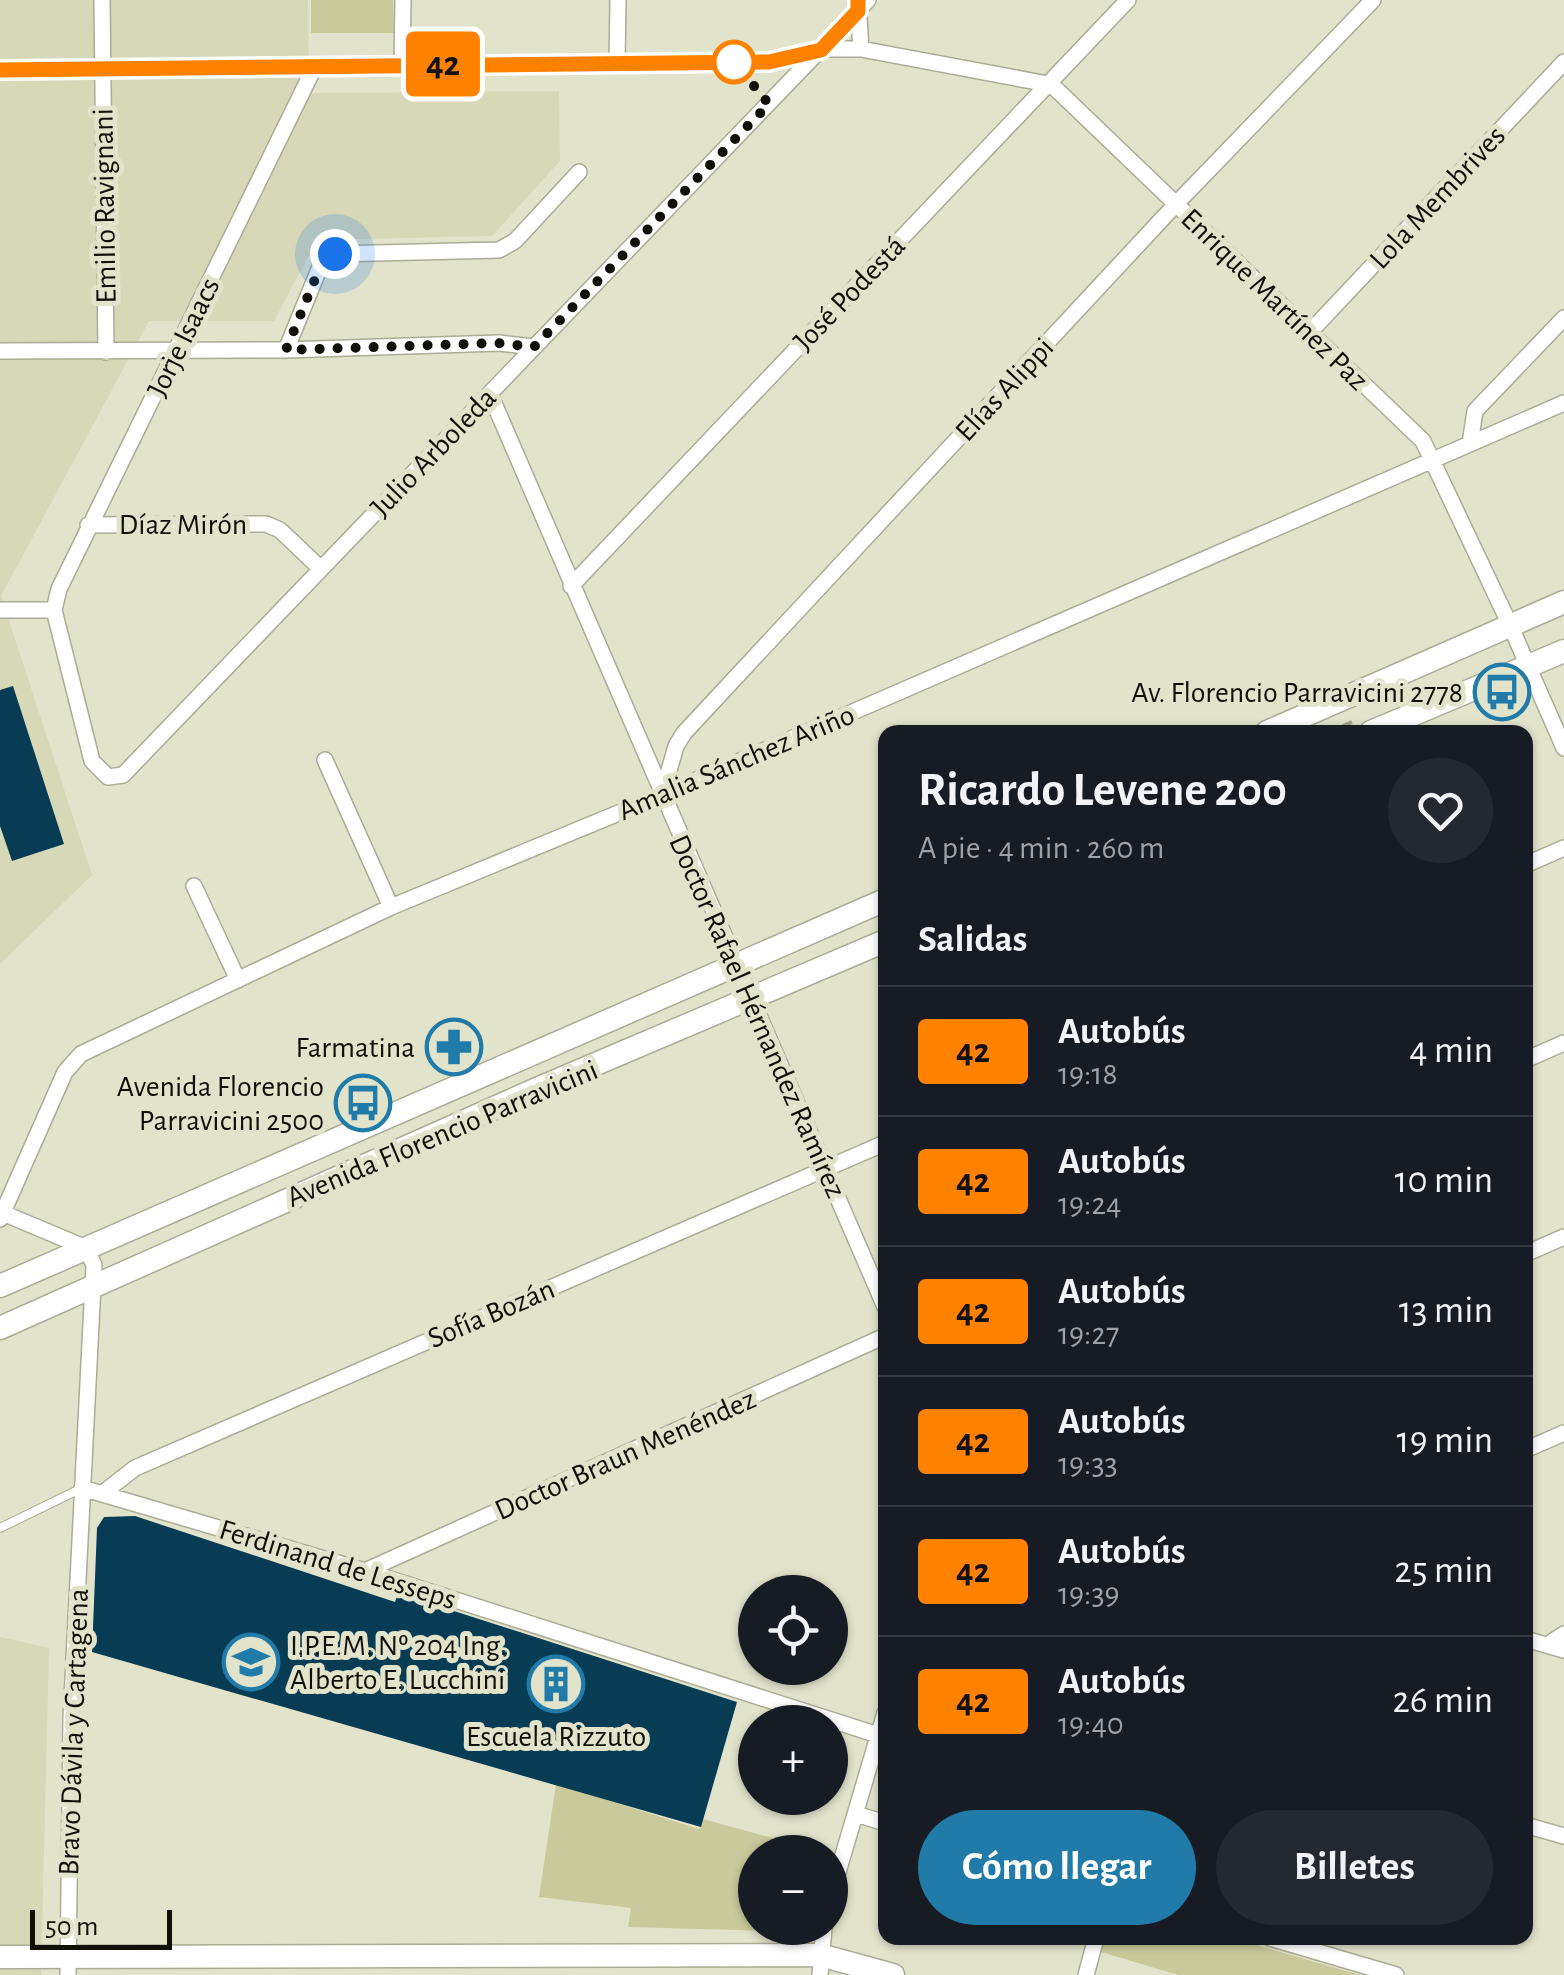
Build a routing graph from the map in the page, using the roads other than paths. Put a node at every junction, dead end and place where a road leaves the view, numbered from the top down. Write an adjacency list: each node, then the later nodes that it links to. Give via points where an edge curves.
1 (102, 0): 14 (street, Emilio Ravignani)
2 (403, 0): 11 (street)
3 (618, 0): 10 (street)
4 (1128, 0): 15 (street, José Podestá)
5 (1374, 0): 17 (street, Elías Alippi)
6 (861, 4): 7 (street); 8 (street, Julio Arboleda)
7 (861, 49): 8 (street); 15 (street)
8 (821, 50): 10 (street, via 769,62); 20 (street, Julio Arboleda)
9 (1564, 62): 19 (street, Lola Membrives)
10 (618, 64): 11 (street)
11 (402, 65): 12 (street)
12 (315, 66): 14 (street); 23 (street, Jorje Isaacs)
13 (0, 70): 14 (street)
14 (103, 70): 24 (street, Emilio Ravignani)
15 (1048, 84): 17 (street, Enrique Martínez Paz); 31 (street, José Podestá)
16 (579, 172): 22 (street, via 515,242 499,250 335,254 322,262)
17 (1176, 204): 19 (street, Enrique Martínez Paz); 42 (street, Elías Alippi, via 684,733)
18 (1564, 318): 27 (street, via 1475,412)
19 (1310, 332): 28 (street, Enrique Martínez Paz, via 1423,441)
20 (534, 347): 22 (street); 25 (street, Julio Arboleda)
21 (0, 350): 24 (street)
22 (286, 350): 23 (street)
23 (177, 351): 24 (street); 29 (street, Jorje Isaacs)
24 (106, 352)
25 (490, 394): 30 (street, Julio Arboleda); 31 (street, Doctor Rafael Hérnandez Ramírez)
26 (1564, 403): 27 (street, Amalia Sánchez Ariño)
27 (1470, 444): 28 (street, Amalia Sánchez Ariño)
28 (1434, 460): 35 (street, Enrique Martínez Paz); 42 (street, Amalia Sánchez Ariño)
29 (88, 524): 30 (street, Díaz Mirón, via 266,524); 34 (street, Jorje Isaacs)
30 (321, 569): 34 (street, Julio Arboleda, via 123,775 108,778 92,761)
31 (570, 586): 42 (street, Doctor Rafael Hérnandez Ramírez)
32 (1564, 602): 35 (main road)
33 (0, 610): 34 (street)
34 (54, 610)
35 (1510, 625): 37 (street, Enrique Martínez Paz); 38 (main road)
36 (1564, 651): 37 (main road)
37 (1528, 666): 39 (main road); 40 (street, Enrique Martínez Paz)
38 (1282, 725)
39 (1388, 725)
40 (1564, 748)
41 (325, 760): 47 (street)
42 (662, 795): 47 (street, Amalia Sánchez Ariño); 49 (street, Doctor Rafael Hérnandez Ramírez)
43 (1564, 848): 44 (street)
44 (1533, 861)
45 (194, 886): 50 (street)
46 (878, 903): 49 (main road, Avenida Florencio Parravicini)
47 (390, 906): 50 (street, Amalia Sánchez Ariño)
48 (878, 945): 51 (main road, Avenida Florencio Parravicini)
49 (738, 965): 51 (street, Doctor Rafael Hérnandez Ramírez); 58 (main road, Avenida Florencio Parravicini)
50 (238, 980): 56 (street, Amalia Sánchez Ariño, via 70,1064)
51 (750, 1000): 55 (street, Doctor Rafael Hérnandez Ramírez); 61 (main road, Avenida Florencio Parravicini)
52 (1564, 1043): 53 (street)
53 (1533, 1057)
54 (878, 1146): 55 (street, Sofía Bozán)
55 (826, 1169): 62 (street, Doctor Rafael Hérnandez Ramírez); 68 (street, Sofía Bozán, via 134,1468)
56 (1, 1216): 58 (street)
57 (1564, 1237): 59 (street)
58 (86, 1248): 60 (main road, Avenida Florencio Parravicini); 61 (street, Bravo Dávila y Cartagena)
59 (1533, 1251)
60 (0, 1286)
61 (94, 1286): 63 (main road, Avenida Florencio Parravicini); 67 (street, Bravo Dávila y Cartagena)
62 (878, 1291)
63 (0, 1328)
64 (878, 1339): 70 (street, Doctor Braun Menéndez)
65 (1564, 1433): 66 (street)
66 (1533, 1447)
67 (82, 1488): 68 (street, Ferdinand de Lesseps); 69 (lane); 87 (street, Bravo Dávila y Cartagena)
68 (103, 1492): 70 (street, Ferdinand de Lesseps)
69 (0, 1528)
70 (365, 1571): 75 (street, Ferdinand de Lesseps)
71 (1564, 1634): 73 (street)
72 (1533, 1641): 73 (street)
73 (1547, 1645): 74 (street)
74 (1564, 1650)
75 (878, 1735): 76 (street)
76 (856, 1814): 77 (street); 80 (street)
77 (878, 1820)
78 (1533, 1826): 79 (street)
79 (1564, 1836)
80 (848, 1840)
81 (1094, 1945): 90 (street)
82 (1294, 1945): 91 (street)
83 (0, 1957): 87 (main road)
84 (451, 1965): 85 (main road); 88 (main road)
85 (629, 1965): 86 (main road)
86 (820, 1965): 89 (main road)
87 (68, 1966): 88 (main road)
88 (269, 1966)
89 (894, 1975)
90 (1086, 1975)
91 (1396, 1975)

